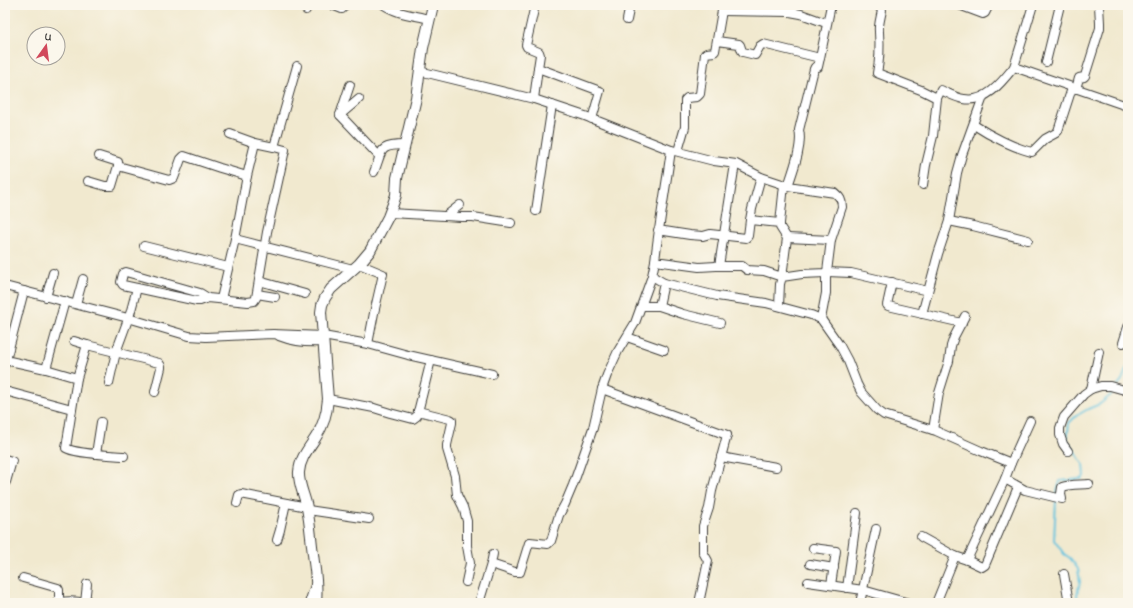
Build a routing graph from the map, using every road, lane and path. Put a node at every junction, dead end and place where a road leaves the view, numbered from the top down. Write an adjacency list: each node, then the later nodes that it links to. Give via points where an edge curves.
1 (332, 5): 2 (street, via 342,9)
2 (345, 5)
3 (433, 5): 15 (street)
4 (535, 5): 23 (street, via 526,45 539,52)
5 (630, 5): 16 (street)
6 (830, 5): 17 (street)
7 (878, 5): 28 (street, via 882,10 877,73)
8 (959, 5): 9 (street, via 983,14)
9 (989, 5)
10 (1033, 5): 22 (street)
11 (1060, 5): 20 (street)
12 (1099, 5): 26 (street, via 1100,28 1085,76 1079,78)
13 (387, 7): 15 (street, via 397,12)
14 (723, 8): 17 (street, via 790,12); 18 (street)
15 (429, 19): 24 (street)
16 (627, 20)
17 (826, 22): 19 (street)
18 (717, 41): 19 (street, via 739,44 742,51 755,55 763,44); 40 (street, via 715,52 705,54 700,94 686,99 684,127)
19 (820, 58): 49 (street, via 818,67 814,69 802,117 795,164)
20 (1046, 62)
21 (297, 66): 39 (street)
22 (1014, 67): 26 (street); 27 (street, via 999,85)
23 (538, 68): 30 (street); 34 (street, via 600,90)
24 (419, 71): 30 (street); 38 (street, via 416,98)
25 (350, 85): 33 (street)
26 (1074, 88): 32 (street); 35 (street, via 1058,131 1032,152 1010,144)
27 (983, 97): 28 (street, via 963,99 941,90); 35 (street)
28 (937, 98): 50 (street)
29 (359, 99): 33 (street)
30 (534, 99): 31 (street)
31 (552, 105): 34 (street); 52 (street)
32 (1124, 105)
33 (340, 115): 42 (street)
34 (592, 119): 40 (street)
35 (974, 125): 56 (street, via 957,173)
36 (230, 134): 37 (street)
37 (255, 143): 39 (street); 46 (street)
38 (405, 145): 42 (street, via 390,145 384,148); 53 (street, via 397,178 396,195)
39 (274, 147): 66 (street, via 285,150)
40 (675, 151): 43 (street); 59 (street)
41 (98, 156): 44 (street, via 118,162)
42 (379, 156): 45 (street)
43 (735, 164): 47 (street); 60 (street)
44 (118, 166): 46 (street, via 169,180 174,178 184,156); 48 (street, via 112,186)
45 (374, 172)
46 (247, 176): 62 (street)
47 (760, 177): 49 (street); 55 (street)
48 (88, 181)
49 (786, 185): 58 (street); 63 (street, via 835,193 840,197 842,207)
50 (924, 185)
51 (460, 205): 54 (street)
52 (536, 211)
53 (390, 212): 54 (street); 70 (street, via 370,251)
54 (446, 216): 57 (street)
55 (750, 220): 58 (street); 60 (street, via 747,238)
56 (949, 221): 64 (street); 82 (street)
57 (511, 223)
58 (780, 223): 61 (street)
59 (658, 230): 60 (street, via 690,235); 67 (street)
60 (723, 235): 68 (street)
61 (787, 238): 63 (street); 74 (street)
62 (234, 239): 66 (street); 69 (street)
63 (831, 240): 72 (street)
64 (1028, 240)
65 (144, 246): 69 (street)
66 (265, 246): 70 (street, via 321,261); 76 (street)
67 (655, 261): 68 (street, via 699,267); 73 (street)
68 (719, 266): 74 (street, via 742,266 747,270 764,271)
69 (228, 267): 88 (street)
70 (356, 267): 100 (street, via 331,289 325,298); 103 (street, via 383,274)
71 (52, 273): 85 (street)
72 (826, 273): 74 (street); 77 (street, via 851,273); 96 (street, via 826,293)
73 (652, 276): 78 (street); 91 (street)
74 (782, 277): 93 (street)
75 (83, 279): 90 (street)
76 (259, 281): 83 (street); 84 (street)
77 (892, 282): 82 (street); 94 (street, via 886,304)
78 (664, 283): 92 (street); 93 (street, via 717,296)
79 (5, 286): 81 (street)
80 (137, 288): 87 (street, via 197,301); 87 (street, via 122,284 123,273 200,293); 95 (street)
81 (24, 291): 85 (street); 109 (street)
82 (928, 291): 94 (street)
83 (257, 294): 86 (street); 88 (street, via 254,301)
84 (305, 294)
85 (46, 297): 89 (street)
86 (275, 297)
87 (208, 298): 88 (street)
88 (221, 300)
89 (65, 302): 90 (street); 110 (street)
90 (76, 304): 95 (street)
91 (642, 306): 92 (street); 99 (street)
92 (659, 306): 97 (street)
93 (780, 306): 96 (street)
94 (922, 314): 124 (street, via 963,320 951,346 938,395)
95 (128, 318): 100 (street, via 195,337 273,334); 106 (street)
96 (821, 319): 124 (street, via 843,351 857,384 876,410 884,415)
97 (720, 323)
98 (1128, 327): 102 (street)
99 (627, 337): 105 (street); 114 (street, via 618,351)
100 (315, 339): 103 (street); 119 (street)
101 (74, 341): 104 (street)
102 (1123, 343)
103 (368, 344): 108 (street)
104 (87, 345): 106 (street); 112 (street)
105 (664, 350)
106 (116, 352): 113 (street); 118 (street, via 159,363 161,368)
107 (1099, 352): 115 (street)
108 (431, 360): 111 (street); 121 (street)
109 (5, 361): 110 (street)
110 (46, 369): 112 (street)
111 (492, 374)
112 (77, 378): 120 (street)
113 (109, 383)
114 (602, 389): 128 (street, via 727,435); 148 (street, via 591,434 574,485 559,515 551,541 548,544 530,542 520,572)
115 (1091, 389): 117 (street, via 1110,386); 125 (street, via 1064,417 1060,435)
116 (5, 390): 120 (street)
117 (1127, 390)
118 (155, 392)
119 (328, 399): 121 (street, via 414,419); 138 (street, via 322,426 301,463 299,473)
120 (72, 409): 126 (street, via 65,446 70,450)
121 (418, 411): 153 (street, via 452,420 447,449 455,476 457,496 467,521 470,563)
122 (1030, 421): 130 (street)
123 (101, 422): 126 (street)
124 (933, 430): 130 (street)
125 (1068, 451)
126 (96, 454): 127 (street)
127 (124, 456)
128 (721, 457): 131 (street); 165 (street, via 710,508 704,522 704,552 708,561)
129 (5, 459): 133 (street, via 12,461)
130 (1011, 463): 132 (street)
131 (776, 467)
132 (1005, 479): 135 (street); 147 (street)
133 (6, 482)
134 (1089, 484): 135 (street, via 1062,487 1062,499)
135 (1018, 487): 147 (street, via 985,565 982,567)
136 (237, 503): 137 (street, via 241,494)
137 (287, 503): 138 (street); 143 (street)
138 (304, 507): 140 (street); 155 (street, via 317,576)
139 (857, 513): 158 (street)
140 (369, 519)
141 (876, 529): 159 (street)
142 (921, 537): 146 (street)
143 (277, 540)
144 (813, 548): 150 (street, via 836,551)
145 (493, 554): 148 (street)
146 (955, 556): 147 (street); 168 (street)
147 (967, 560)
148 (492, 564): 164 (street)
149 (810, 564): 150 (street)
150 (834, 568): 157 (street)
151 (1064, 574): 169 (street)
152 (23, 578): 160 (street, via 58,588)
153 (466, 582)
154 (808, 582): 157 (street)
155 (316, 583): 162 (street); 163 (street)
156 (87, 584): 161 (street)
157 (831, 585): 158 (street)
158 (847, 588): 159 (street)
159 (863, 590): 166 (street); 167 (street)
160 (59, 603): 161 (street)
161 (85, 603)
162 (309, 603)
163 (316, 603)
164 (479, 603)
165 (699, 603)
166 (860, 603)
167 (909, 603)
168 (936, 603)
169 (1069, 603)

